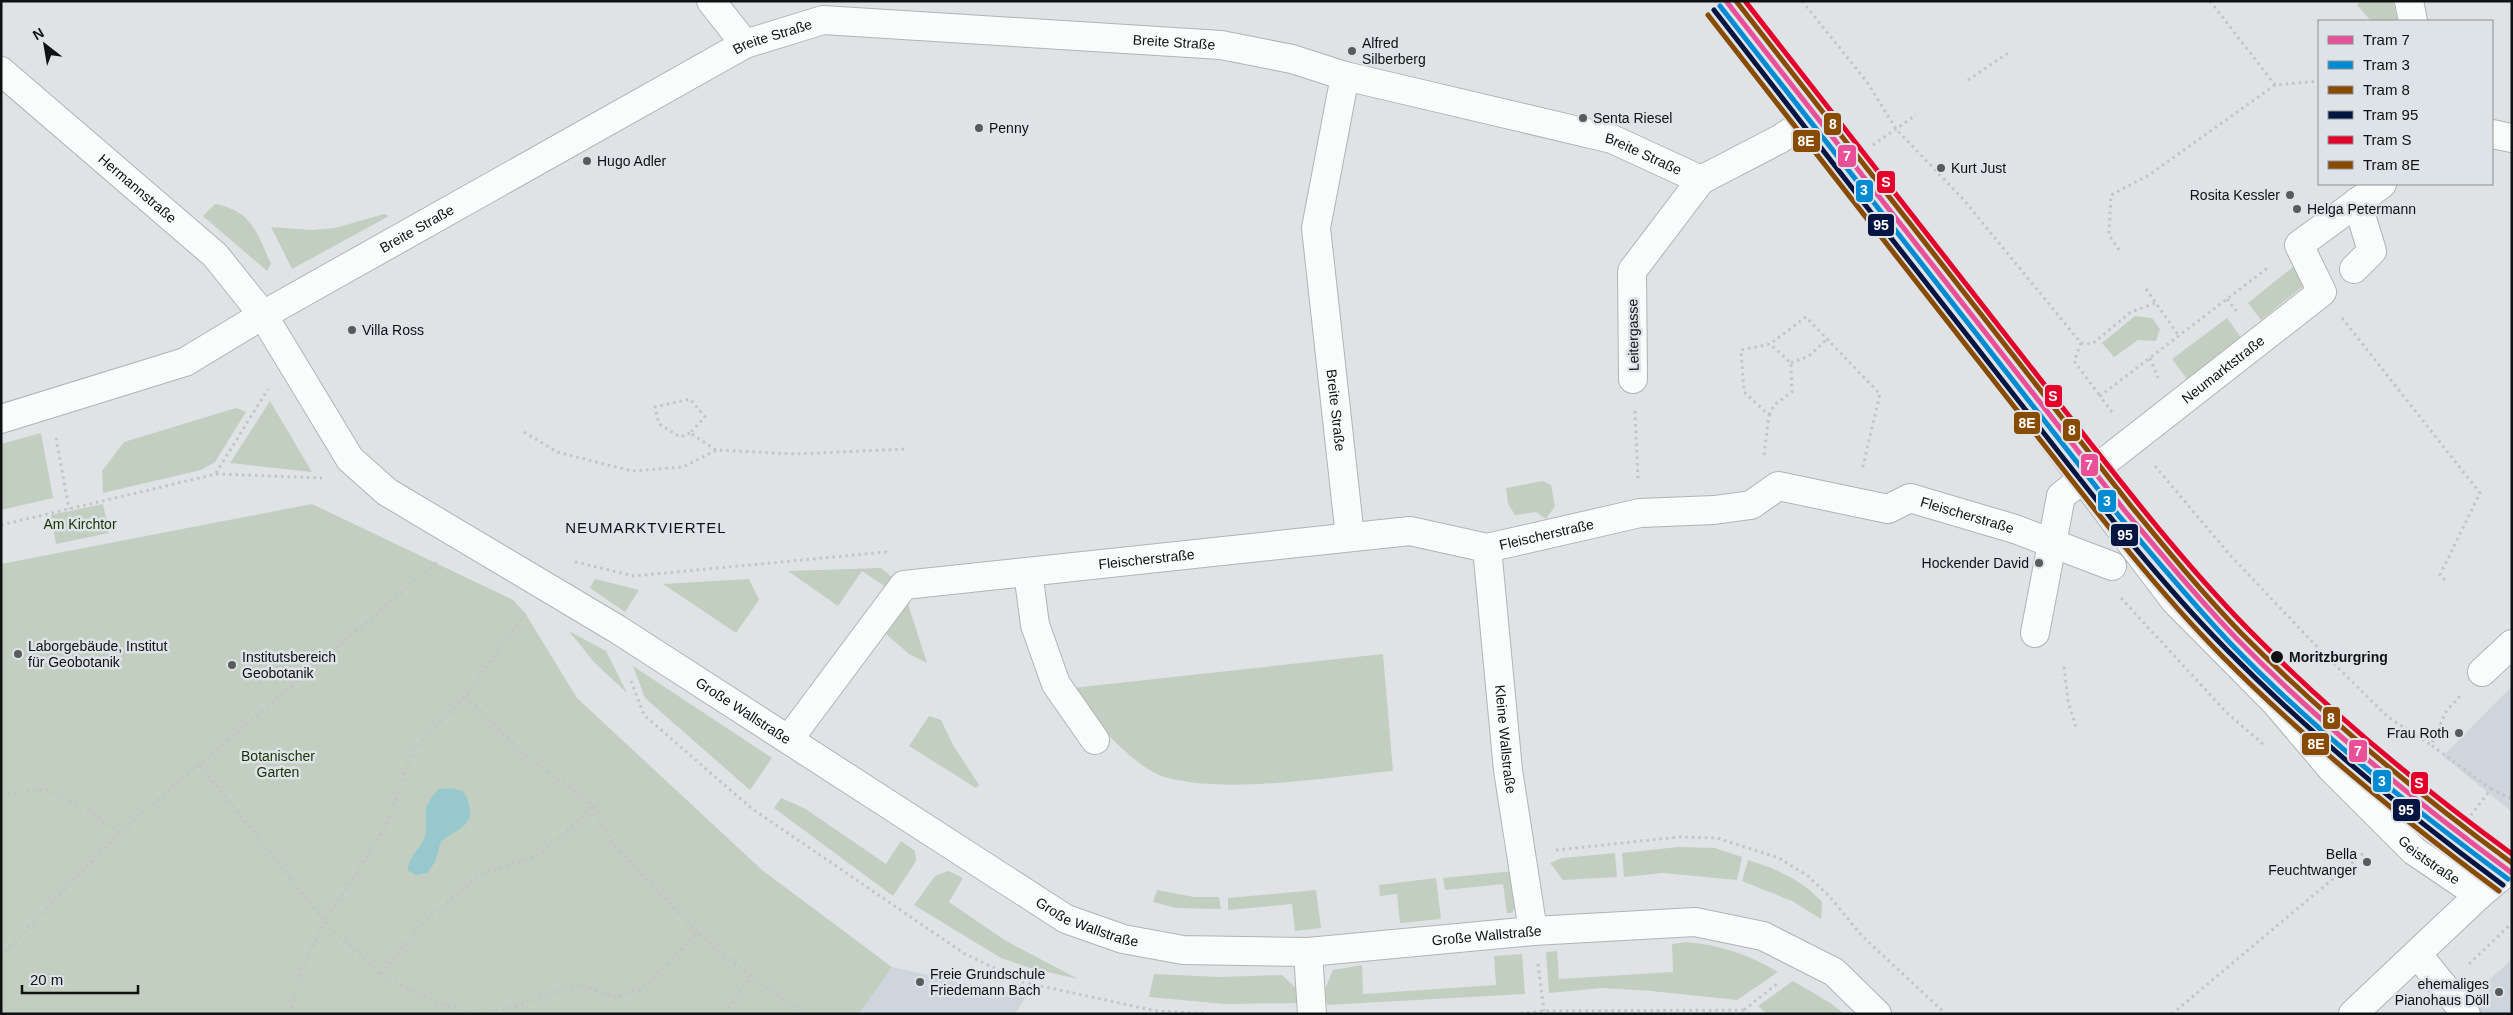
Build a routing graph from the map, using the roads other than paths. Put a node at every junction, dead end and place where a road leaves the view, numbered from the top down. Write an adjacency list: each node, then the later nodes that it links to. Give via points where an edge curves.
1 (711, 1): 6 (street)
2 (1731, 1): 9 (street, Geiststraße)
3 (2409, 1): 5 (street)
4 (824, 11): 6 (street, Breite Straße); 8 (street, Breite Straße, via 1221,45 1292,59)
5 (2413, 20)
6 (745, 44): 16 (street, Breite Straße)
7 (1, 71): 16 (street, Hermannstraße, via 215,255)
8 (1345, 76): 12 (street, Breite Straße, via 1612,139); 20 (street, Breite Straße, via 1316,228)
9 (1810, 118): 12 (street, via 1780,138); 19 (street, Geiststraße)
10 (2493, 134): 11 (street)
11 (2512, 138)
12 (1701, 180): 17 (street, Leitergasse, via 1632,271)
13 (2381, 185): 14 (street)
14 (2357, 202): 15 (street, via 2372,251); 19 (street, Neumarktstraße, via 2299,244 2322,292)
15 (2354, 269)
16 (263, 315): 18 (street, via 185,362); 28 (street, Große Wallstraße, via 350,459 387,492 610,625)
17 (1633, 379)
18 (1, 419)
19 (2083, 478): 21 (street, via 2061,496); 31 (street, Geiststraße, via 2175,601 2276,704 2331,768 2414,851)
20 (1350, 536): 22 (street, Fleischerstraße, via 1410,531); 24 (street, Fleischerstraße)
21 (2052, 543): 22 (street, Fleischerstraße, via 1910,498 1888,509 1778,486 1751,505 1640,513); 23 (street, Fleischerstraße); 25 (street)
22 (1487, 548): 32 (street, Kleine Wallstraße, via 1508,770)
23 (2112, 566)
24 (1028, 572): 28 (street, Fleischerstraße, via 904,585); 29 (street, via 1035,625 1056,684)
25 (2034, 633)
26 (2512, 644): 27 (street)
27 (2482, 672)
28 (789, 739): 33 (street, Große Wallstraße, via 1066,919 1123,939 1183,950)
29 (1095, 740)
30 (2512, 867): 31 (street)
31 (2479, 895): 34 (street)
32 (1533, 931): 33 (street, Große Wallstraße); 36 (street, Große Wallstraße, via 1694,922 1763,936 1834,972)
33 (1308, 952): 35 (street)
34 (2418, 955): 37 (street); 38 (street)
35 (1312, 1014)
36 (1878, 1014)
37 (2353, 1014)
38 (2466, 1014)

